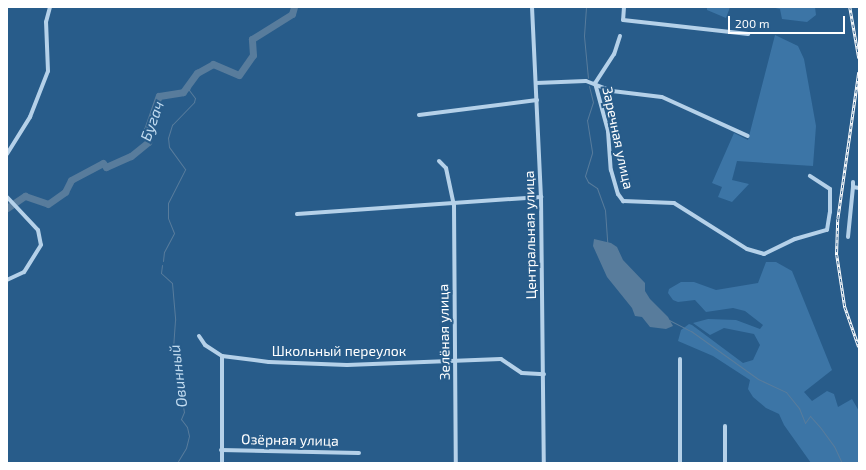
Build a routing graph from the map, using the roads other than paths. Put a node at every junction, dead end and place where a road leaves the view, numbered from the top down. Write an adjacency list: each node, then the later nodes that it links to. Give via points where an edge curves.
1 (50, 7): 11 (street, via 46,22 48,70 30,117)
2 (532, 7): 7 (street, Центральная улица)
3 (624, 7): 4 (street, via 623,20)
4 (748, 34)
5 (620, 36): 6 (street, Заречная улица, via 614,54)
6 (595, 83): 7 (street, via 586,81); 10 (street, via 612,91 662,97); 13 (street, Заречная улица, via 608,132 611,170 619,197 626,202 674,203 747,250 764,254 795,239 827,230 830,189)
7 (536, 84): 8 (street, Центральная улица)
8 (537, 100): 9 (street); 17 (street, Центральная улица)
9 (419, 115)
10 (748, 136)
11 (7, 154)
12 (439, 161): 19 (street, Зелёная улица, via 446,168)
13 (810, 176)
14 (853, 182): 15 (street)
15 (853, 187): 16 (street); 21 (street)
16 (859, 188)
17 (541, 198): 19 (street); 27 (street, Центральная улица)
18 (8, 199): 22 (street, via 38,230 41,245 24,272)
19 (452, 202): 20 (street); 26 (street, Зелёная улица)
20 (297, 214)
21 (848, 237)
22 (7, 280)
23 (199, 336): 24 (street, via 208,348)
24 (222, 356): 26 (street, Школьный переулок, via 315,364); 29 (street)
25 (680, 359): 34 (street)
26 (456, 361): 27 (street, Школьный переулок, via 501,359 522,373); 32 (street, Зелёная улица)
27 (544, 374): 33 (street, Центральная улица)
28 (725, 426): 35 (street)
29 (221, 450): 30 (street, Озёрная улица); 31 (street)
30 (359, 453)
31 (222, 463)
32 (456, 463)
33 (544, 463)
34 (680, 463)
35 (724, 463)

